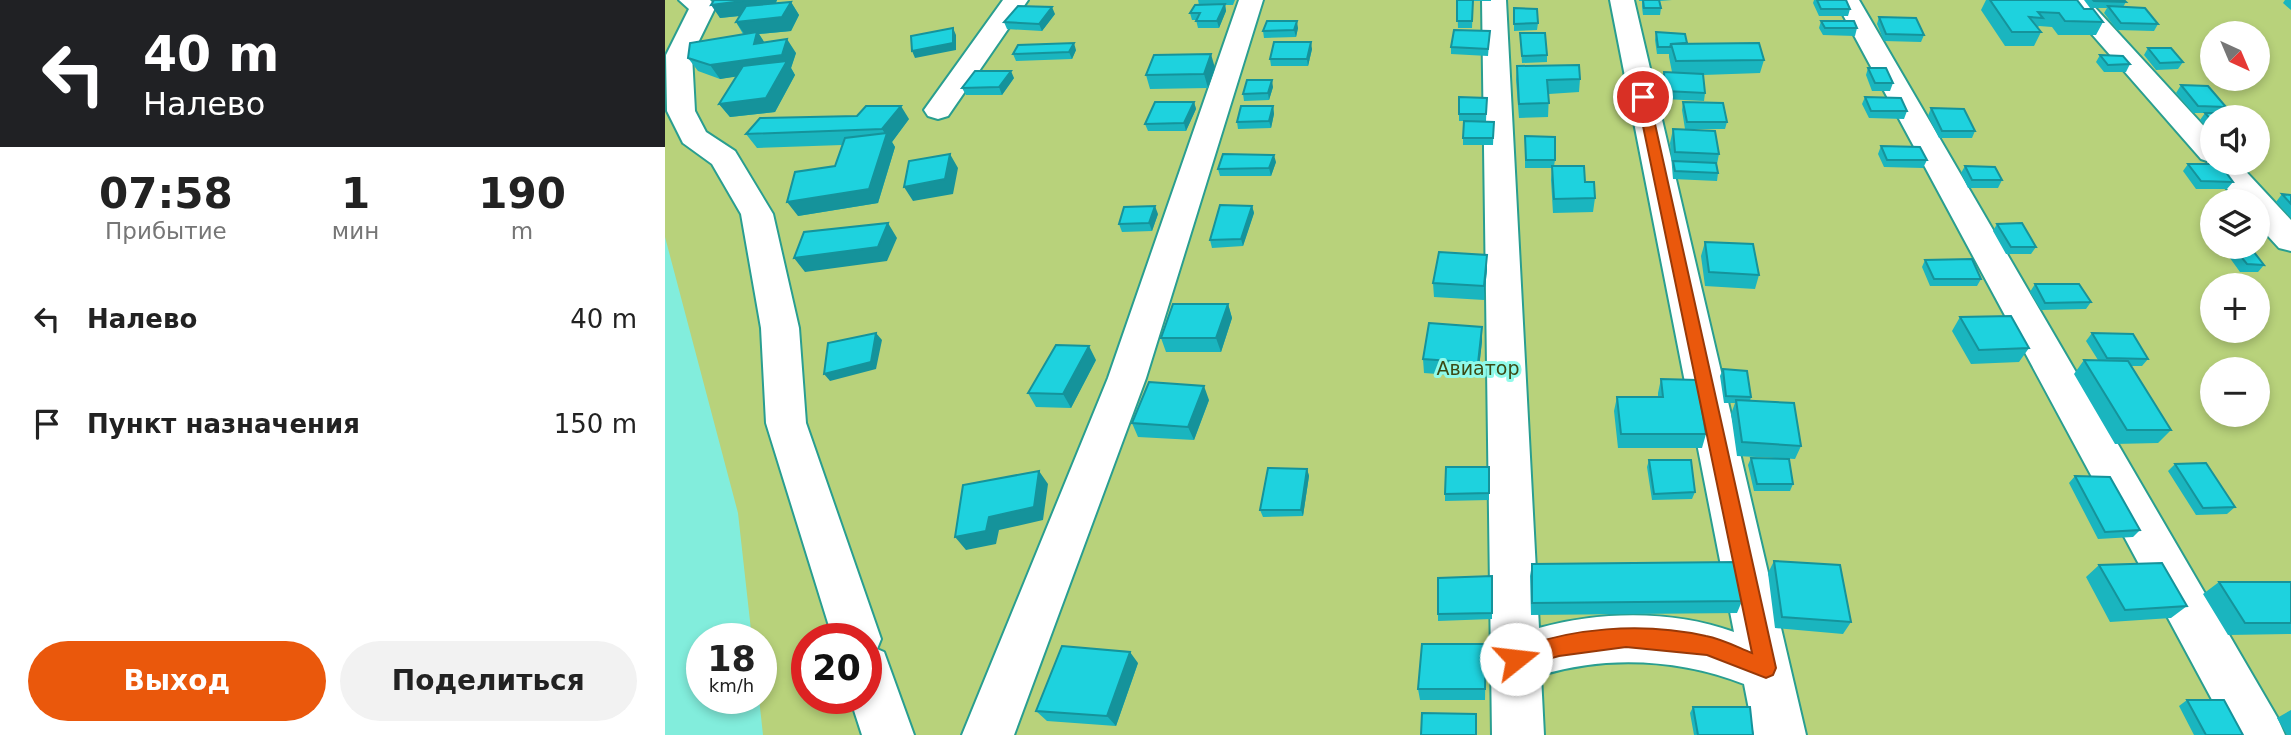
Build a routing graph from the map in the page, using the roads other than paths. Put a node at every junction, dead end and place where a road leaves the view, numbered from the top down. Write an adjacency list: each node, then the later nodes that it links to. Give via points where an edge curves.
1 (691, 0): 14 (street, via 703,6 678,55 681,111 694,137 724,158 757,214 780,328 786,422)
2 (1016, 0): 8 (street)
3 (1251, 0): 19 (street, via 1127,378)
4 (1494, 0): 15 (street)
5 (1622, 0): 16 (street)
6 (1847, 0): 22 (street)
7 (2074, 0): 9 (street)
8 (938, 110)
9 (2200, 140)
10 (2232, 175): 11 (street)
11 (2245, 189)
12 (2270, 217): 13 (street)
13 (2291, 240)
14 (851, 623)
15 (1516, 659): 16 (street, via 1559,646 1626,638 1707,646); 20 (street)
16 (1766, 668): 21 (street)
17 (881, 714): 18 (street)
18 (888, 735)
19 (988, 735)
20 (1518, 735)
21 (1780, 735)
22 (2259, 735)

